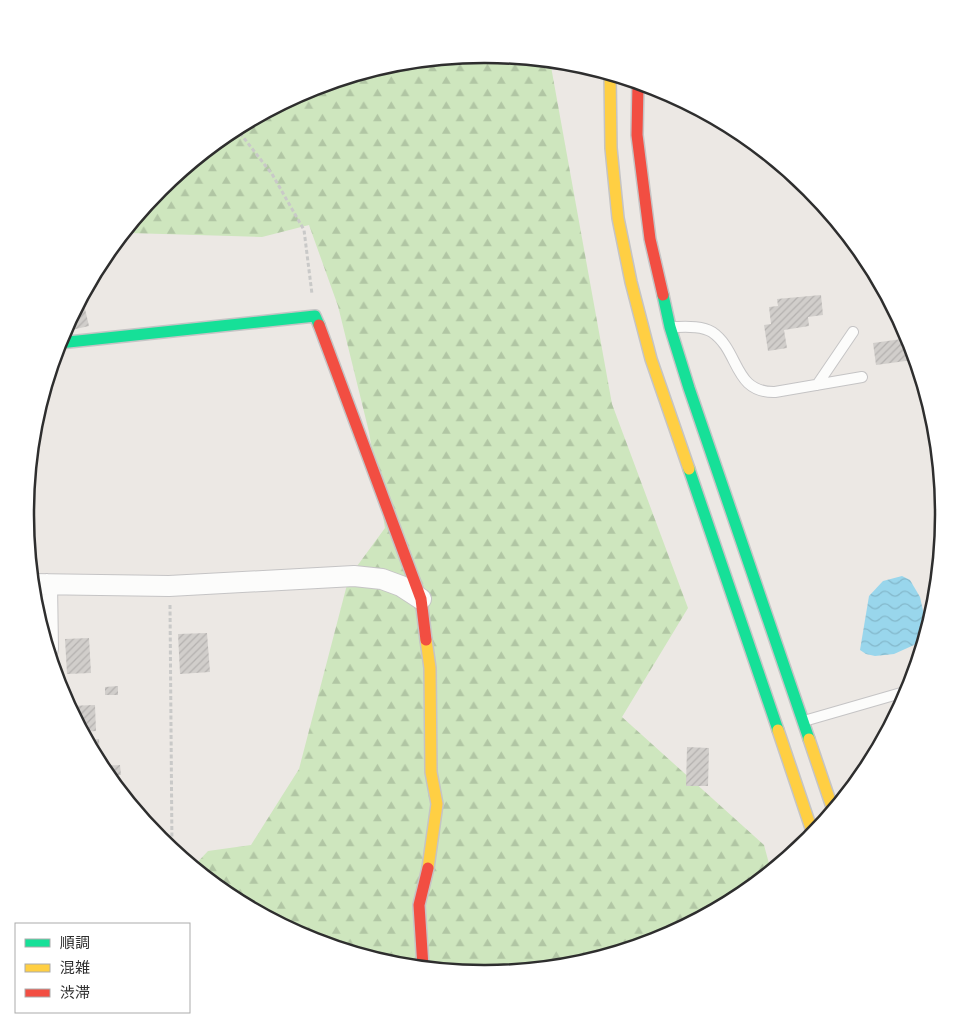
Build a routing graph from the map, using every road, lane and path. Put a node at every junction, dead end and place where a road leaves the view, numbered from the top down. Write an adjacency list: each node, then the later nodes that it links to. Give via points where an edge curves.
1 (610, 82): 14 (street, via 611,148 618,218 651,359)
2 (638, 90): 5 (street, via 637,135 650,239)
3 (241, 135): 4 (path, via 272,174 304,230)
4 (315, 316): 7 (street); 12 (street)
5 (670, 327): 9 (lane, via 702,328 712,332 724,343 746,382 756,390 775,392); 14 (street)
6 (853, 332): 9 (lane)
7 (68, 342)
8 (862, 377): 9 (lane)
9 (816, 385)
10 (39, 584): 11 (street)
11 (170, 586): 12 (street, via 354,576 382,579); 17 (path)
12 (421, 599): 18 (street, via 430,668 431,772 437,804 419,905)
13 (897, 695): 14 (lane)
14 (790, 726): 15 (street); 16 (street)
15 (830, 802)
16 (812, 823)
17 (172, 839)
18 (422, 960)

